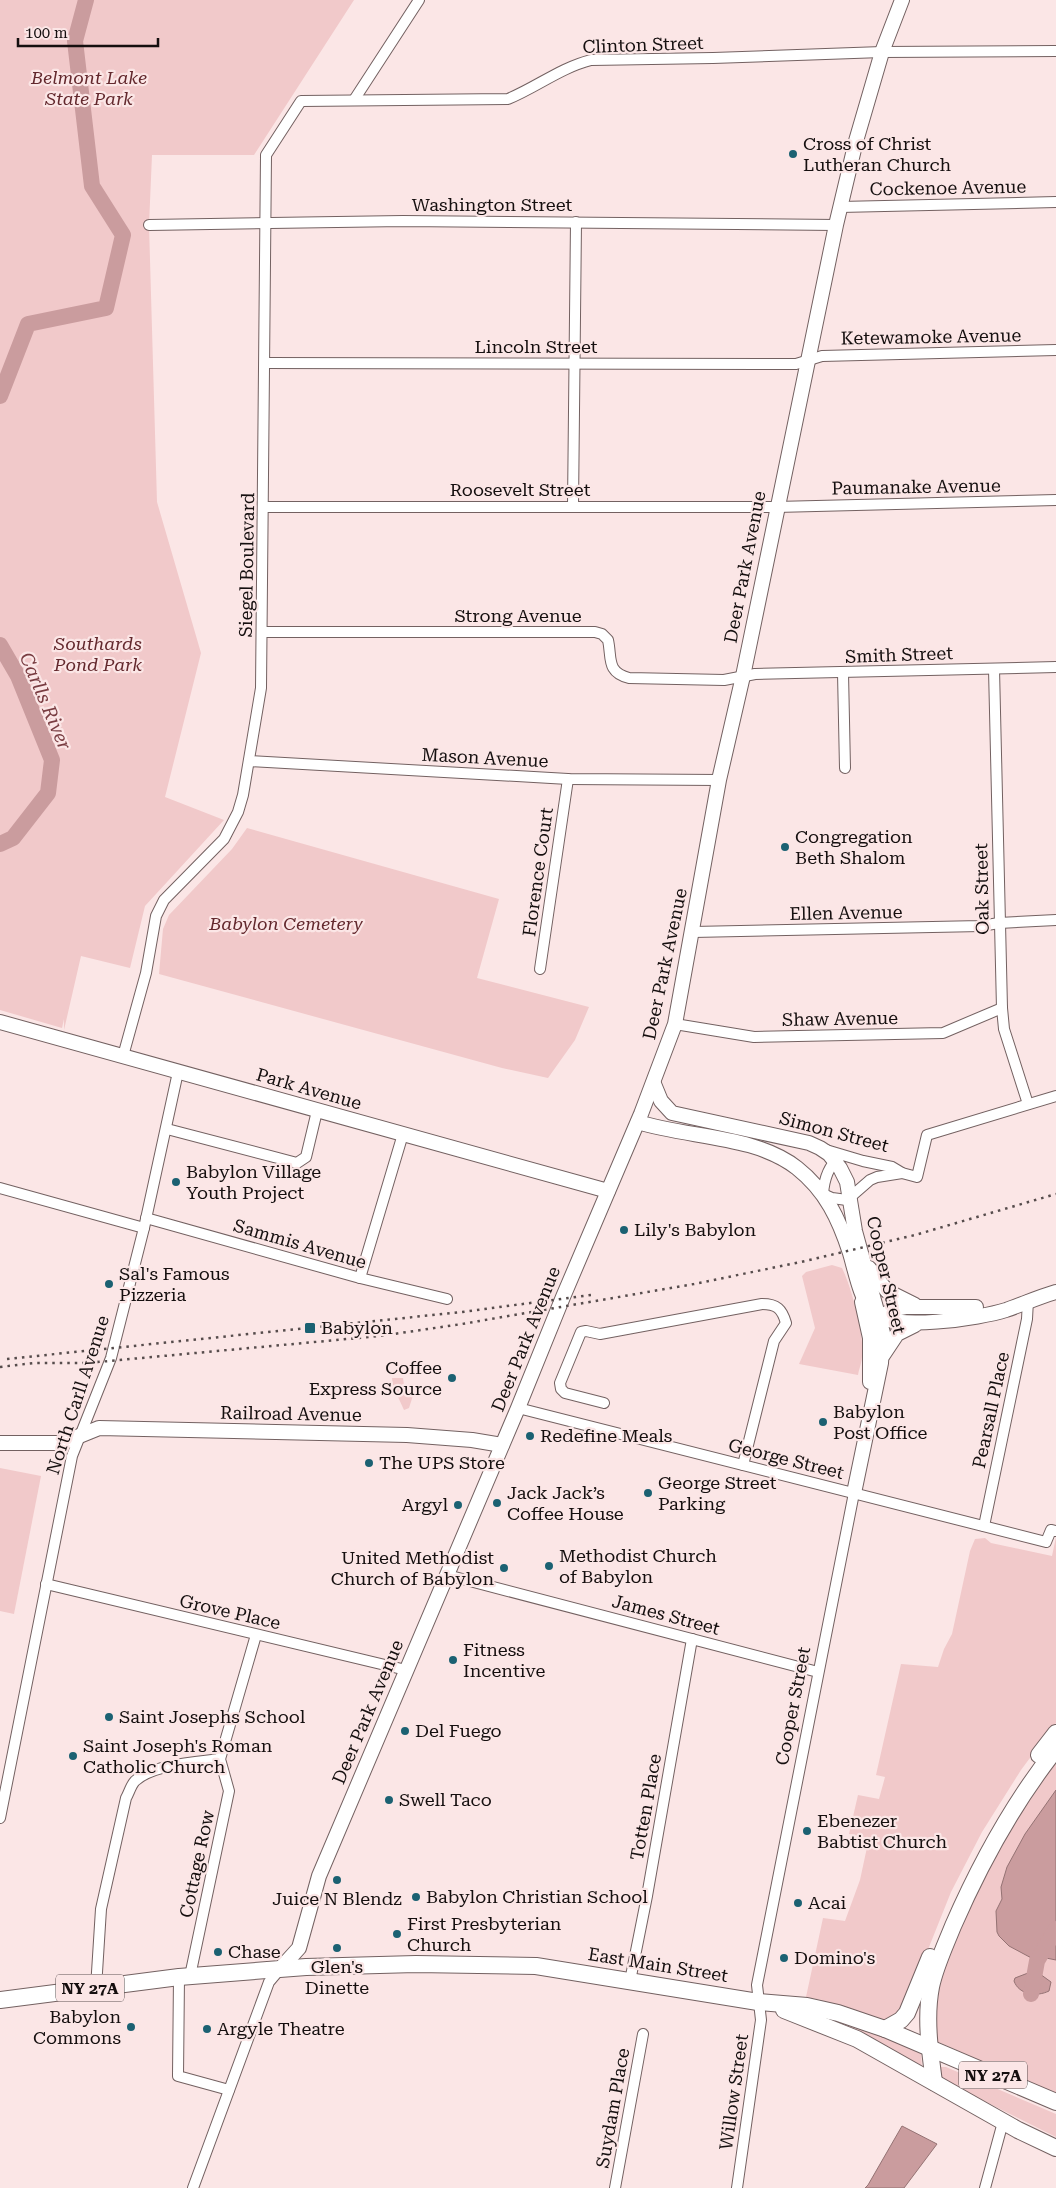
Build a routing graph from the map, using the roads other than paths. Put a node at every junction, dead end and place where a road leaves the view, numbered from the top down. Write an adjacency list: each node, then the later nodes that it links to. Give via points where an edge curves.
1 (419, 0): 5 (street)
2 (902, 0): 4 (main road, Deer Park Avenue)
3 (1056, 51): 4 (street, Clinton Street)
4 (882, 52): 5 (street, Clinton Street, via 591,60 571,65 508,99); 7 (main road, Deer Park Avenue)
5 (354, 100): 8 (street, Siegel Boulevard, via 301,102 266,155)
6 (1056, 202): 7 (street, Cockenoe Avenue)
7 (840, 207): 11 (main road, Deer Park Avenue)
8 (264, 222): 9 (street, Washington Street); 10 (street, Washington Street); 14 (street, Siegel Boulevard)
9 (576, 222): 11 (street, Washington Street); 15 (street)
10 (149, 225)
11 (836, 225): 13 (main road, Deer Park Avenue)
12 (1056, 350): 13 (street, Ketewamoke Avenue)
13 (807, 359): 15 (street, Lincoln Street, via 796,364); 19 (main road, Deer Park Avenue)
14 (265, 363): 15 (street, Lincoln Street); 18 (street, Siegel Boulevard)
15 (573, 363): 17 (street)
16 (1056, 500): 19 (street, Paumanake Avenue)
17 (573, 506): 18 (street, Roosevelt Street); 19 (street, Roosevelt Street)
18 (264, 507): 20 (street, Siegel Boulevard)
19 (776, 507): 24 (main road, Deer Park Avenue)
20 (262, 632): 24 (street, Strong Avenue, via 595,632 608,640 613,668 619,675 629,678 724,680); 25 (street, Siegel Boulevard, via 262,688)
21 (1056, 667): 22 (street, Smith Street)
22 (994, 669): 23 (street, Smith Street); 30 (street, Oak Street)
23 (843, 673): 24 (street, Smith Street); 26 (street)
24 (743, 676): 28 (main road, Deer Park Avenue)
25 (249, 761): 27 (street, Mason Avenue); 36 (street, Siegel Boulevard, via 238,812 224,839 164,900 156,916 146,973)
26 (846, 768)
27 (568, 779): 28 (street, Mason Avenue); 32 (street, Florence Court)
28 (719, 780): 31 (main road, Deer Park Avenue)
29 (1056, 920): 30 (street, Ellen Avenue)
30 (999, 923): 31 (street, Ellen Avenue); 33 (street, Oak Street)
31 (693, 932): 35 (main road, Deer Park Avenue)
32 (540, 969)
33 (1002, 1008): 35 (street, Shaw Avenue, via 943,1033 754,1037); 40 (street, Oak Street, via 1004,1029)
34 (0, 1022): 36 (main road, Park Avenue)
35 (675, 1024): 38 (main road, Deer Park Avenue)
36 (123, 1056): 37 (main road, Park Avenue)
37 (178, 1072): 41 (main road, Park Avenue); 44 (street, North Carll Avenue)
38 (654, 1084): 42 (main road, Deer Park Avenue); 43 (main road, Simon Street, via 661,1101 672,1113)
39 (1056, 1096): 40 (street)
40 (1028, 1104): 48 (street, Simon Street, via 927,1135 918,1176)
41 (317, 1111): 44 (street, via 306,1157 297,1163); 45 (main road, Park Avenue)
42 (640, 1118): 43 (main road, Simon Street); 50 (main road, Deer Park Avenue); 51 (main road, Simon Street, via 781,1158 807,1176)
43 (740, 1128): 46 (main road, Simon Street)
44 (167, 1129): 53 (street, North Carll Avenue)
45 (403, 1134): 50 (main road, Park Avenue); 55 (street)
46 (820, 1148): 47 (main road, Cooper Street)
47 (840, 1158): 48 (street, Simon Street, via 892,1167); 51 (street, via 825,1179); 52 (main road, Cooper Street)
48 (902, 1173): 52 (street, Cooper Street, via 870,1180)
49 (0, 1188): 53 (street, Sammis Avenue)
50 (608, 1191): 66 (main road, Deer Park Avenue)
51 (824, 1194): 52 (street, Cooper Street, via 840,1200); 56 (main road, via 837,1216)
52 (851, 1198): 54 (main road, Cooper Street, via 855,1231)
53 (145, 1223): 55 (street, Sammis Avenue); 68 (street, North Carll Avenue, via 111,1358)
54 (864, 1260): 60 (main road, via 887,1291); 61 (main road, Cooper Street)
55 (360, 1278): 58 (street, Sammis Avenue)
56 (858, 1282): 61 (main road, via 870,1309); 63 (main road, Cooper Street)
57 (1056, 1292): 59 (main road)
58 (446, 1299)
59 (1028, 1300): 60 (main road, via 968,1308); 62 (main road, via 1006,1310); 73 (street, Pearsall Place, via 1027,1319)
60 (921, 1307): 61 (main road, via 895,1309)
61 (880, 1318): 62 (main road, via 894,1322); 63 (main road); 64 (main road, Cooper Street)
62 (924, 1322): 64 (main road, via 897,1334)
63 (870, 1338): 67 (main road, Cooper Street)
64 (882, 1356): 67 (main road, Cooper Street)
65 (604, 1404): 71 (street, via 560,1389 581,1332 600,1334 762,1304 776,1305 786,1323 774,1341)
66 (518, 1408): 70 (main road, Deer Park Avenue); 71 (street, George Street)
67 (868, 1418): 72 (main road, Cooper Street)
68 (80, 1435): 69 (main road, Railroad Avenue, via 62,1443); 70 (main road, Railroad Avenue, via 99,1428 407,1435); 76 (street, North Carll Avenue, via 72,1456)
69 (0, 1443)
70 (502, 1445): 75 (main road, Deer Park Avenue)
71 (743, 1465): 72 (street, George Street)
72 (854, 1493): 73 (street, George Street); 80 (street, Cooper Street)
73 (984, 1526): 74 (street, George Street, via 1046,1542 1051,1530)
74 (1056, 1531)
75 (447, 1575): 78 (street, James Street); 79 (main road, Deer Park Avenue)
76 (46, 1584): 77 (street, Grove Place); 84 (street, North Carll Avenue)
77 (256, 1635): 79 (street, Grove Place); 83 (street)
78 (692, 1639): 80 (street, James Street); 87 (street, Totten Place)
79 (406, 1670): 85 (main road, Deer Park Avenue, via 320,1876 298,1948)
80 (818, 1672): 90 (street, Cooper Street, via 757,1985)
81 (1056, 1733): 91 (main road, via 1018,1786 981,1848 907,2012)
82 (1056, 1749): 93 (main road, via 997,1839 950,1932 931,1986)
83 (220, 1759): 86 (street, Cottage Row, via 229,1791); 88 (street, via 179,1765 145,1774 133,1782 126,1798 101,1909)
84 (0, 1818)
85 (280, 1969): 86 (main road, NY 27A); 87 (main road, East Main Street / NY 27A, via 416,1964 529,1966); 95 (street, via 269,1982)
86 (184, 1976): 88 (main road, NY 27A); 95 (street, Cottage Row, via 178,2076)
87 (630, 1980): 90 (main road, East Main Street / NY 27A)
88 (96, 1988): 89 (main road, NY 27A)
89 (0, 2000)
90 (758, 2002): 91 (main road, East Main Street / NY 27A, via 818,2008); 94 (main road, East Main Street / NY 27A, via 857,2039); 101 (street, Willow Street, via 761,2020)
91 (886, 2029): 93 (main road, East Main Street / NY 27A)
92 (643, 2034): 100 (street, Suydam Place)
93 (930, 2048): 94 (main road); 96 (main road, NY 27A)
94 (934, 2082): 97 (main road, NY 27A)
95 (229, 2090): 99 (street)
96 (1056, 2102)
97 (1003, 2122): 98 (main road, NY 27A); 102 (street)
98 (1056, 2148)
99 (193, 2188)
100 (615, 2188)
101 (737, 2188)
102 (986, 2188)

